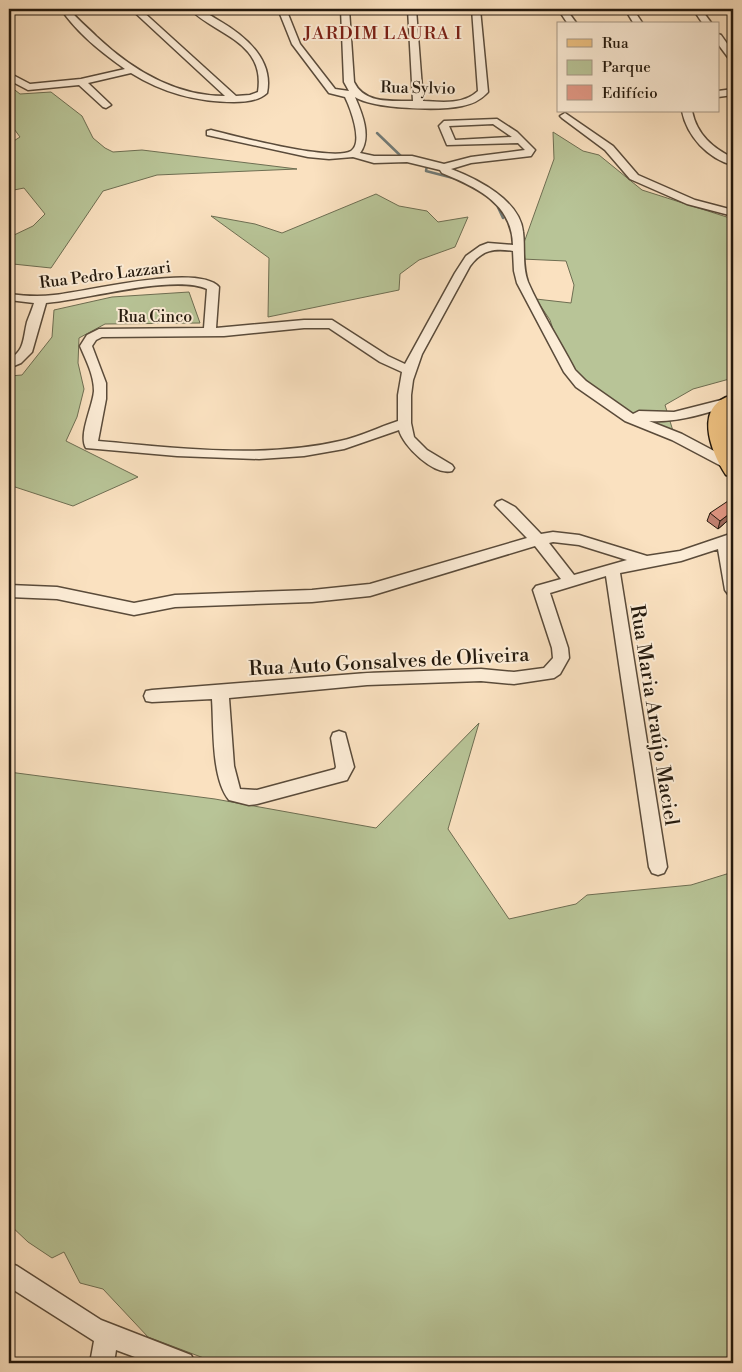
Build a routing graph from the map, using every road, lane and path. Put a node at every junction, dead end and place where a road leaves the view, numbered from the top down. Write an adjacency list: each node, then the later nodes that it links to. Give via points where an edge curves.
1 (65, 9): 16 (street, via 93,39)
2 (136, 9): 22 (street)
3 (194, 9): 22 (street, via 233,33 253,51 260,66 263,90 253,102)
4 (282, 9): 20 (street, Rua Sylvio, via 292,38 332,91)
5 (345, 9): 20 (street, via 348,82)
6 (412, 9): 23 (street)
7 (476, 9): 23 (street, Rua Sylvio, via 483,92 462,103)
8 (562, 9): 11 (street)
9 (629, 9): 12 (street)
10 (697, 9): 13 (street)
11 (572, 22)
12 (638, 22)
13 (707, 22)
14 (720, 40): 15 (street)
15 (733, 58)
16 (132, 70): 18 (street); 22 (street, via 163,87 201,97)
17 (9, 76): 18 (street, via 28,87)
18 (81, 82): 24 (street)
19 (733, 92): 21 (street)
20 (353, 94): 23 (street, Rua Sylvio, via 385,104); 29 (street, via 360,134 359,148)
21 (720, 94)
22 (230, 100)
23 (418, 104)
24 (106, 105)
25 (687, 112): 30 (street, via 702,142)
26 (565, 116): 32 (street, via 609,148 634,177 691,202)
27 (211, 133): 29 (street, via 288,150 332,156)
28 (520, 140): 28 (street, via 452,143 444,126 447,123 494,121); 31 (street, via 530,149 527,154 464,161)
29 (353, 154): 31 (street, via 367,160 403,159)
30 (732, 160)
31 (445, 168): 33 (street, via 497,197 516,224)
32 (733, 213)
33 (518, 249): 34 (street); 39 (street, via 487,247 467,262)
34 (518, 265): 41 (street, via 523,283 570,372)
35 (9, 297): 36 (street, Rua Pedro Lazzari)
36 (41, 300): 37 (street, Rua Pedro Lazzari, via 166,282 205,282 213,287); 38 (street, via 29,348 25,355)
37 (210, 332): 39 (street, Rua Cinco, via 332,324 384,359); 43 (street, Rua Cinco, via 99,332 86,346 100,382 91,445)
38 (9, 364)
39 (408, 370): 42 (street, via 403,400)
40 (733, 401): 41 (street, via 663,417); 45 (main road, via 718,416)
41 (617, 410): 45 (street, via 677,437)
42 (404, 423): 43 (street, via 344,445 304,452 259,455); 44 (street, via 408,440)
43 (177, 452)
44 (447, 468)
45 (732, 468)
46 (502, 505): 47 (street)
47 (540, 540): 49 (street, via 564,537); 51 (street); 53 (street, via 392,584 345,593 174,601 134,609 58,592)
48 (729, 540): 49 (street, via 681,556); 52 (street)
49 (646, 561): 50 (street, Rua Auto Gonsalves de Oliveira)
50 (612, 569): 51 (street, Rua Auto Gonsalves de Oliveira); 57 (street, Rua Maria Araújo Maciel)
51 (571, 581): 54 (street, Rua Auto Gonsalves de Oliveira, via 541,590 561,658 548,674 514,678 481,675 349,680)
52 (733, 590)
53 (9, 591)
54 (220, 692): 55 (street, Rua Auto Gonsalves de Oliveira); 56 (street, via 225,766 230,789 241,798 257,797 341,775 345,767)
55 (152, 696)
56 (339, 738)
57 (658, 867)
58 (9, 1274): 59 (street)
59 (107, 1336): 60 (street); 61 (street)
60 (102, 1363)
61 (183, 1363)

